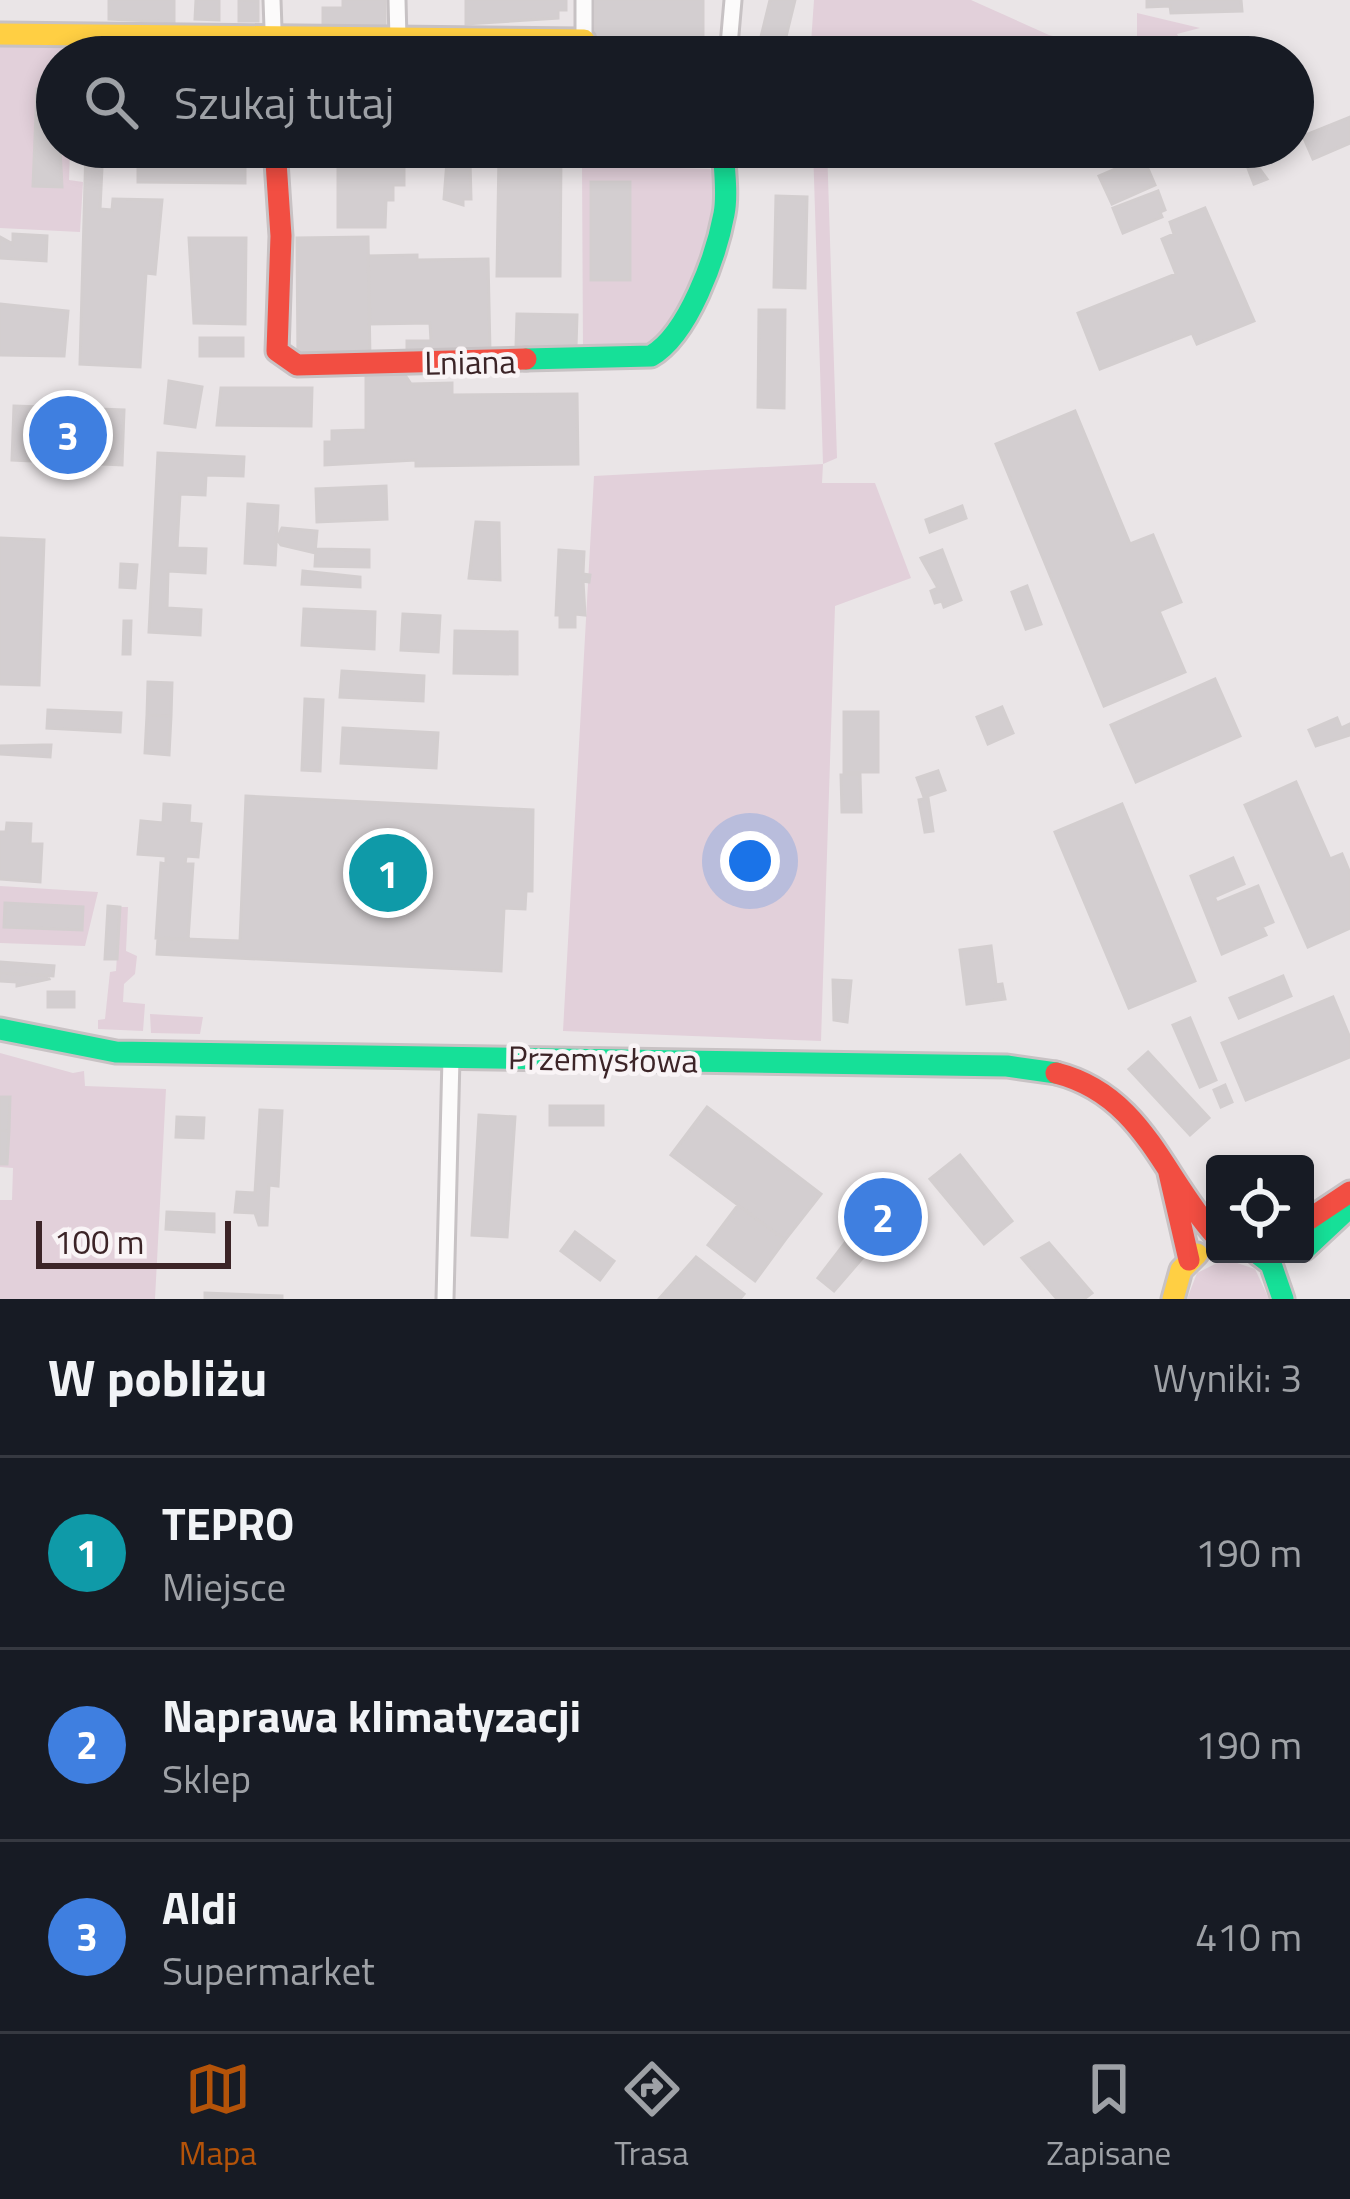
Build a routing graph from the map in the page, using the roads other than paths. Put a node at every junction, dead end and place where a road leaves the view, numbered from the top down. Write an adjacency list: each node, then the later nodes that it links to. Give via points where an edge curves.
1 (272, 0): 7 (street)
2 (397, 0): 8 (street)
3 (584, 0): 9 (street)
4 (733, 0): 10 (street)
5 (0, 34): 6 (street)
6 (39, 36)
7 (273, 36)
8 (398, 36)
9 (584, 36)
10 (730, 36)
11 (276, 168): 12 (street, Lniana, via 277,351 297,365 651,356 685,325 724,212)
12 (724, 168)
13 (0, 1029): 14 (street, Przemysłowa, via 88,1051)
14 (452, 1058): 15 (street, Przemysłowa, via 1060,1072 1120,1103); 26 (street)
15 (1168, 1167): 19 (street, Przemysłowa); 22 (street, Przemysłowa)
16 (1350, 1192): 18 (street)
17 (1350, 1207): 20 (street)
18 (1314, 1216)
19 (1206, 1222)
20 (1314, 1240)
21 (1206, 1251): 22 (street)
22 (1189, 1260): 27 (street)
23 (1264, 1263): 25 (street)
24 (1296, 1263): 25 (street)
25 (1282, 1291)
26 (445, 1299)
27 (1173, 1299)

